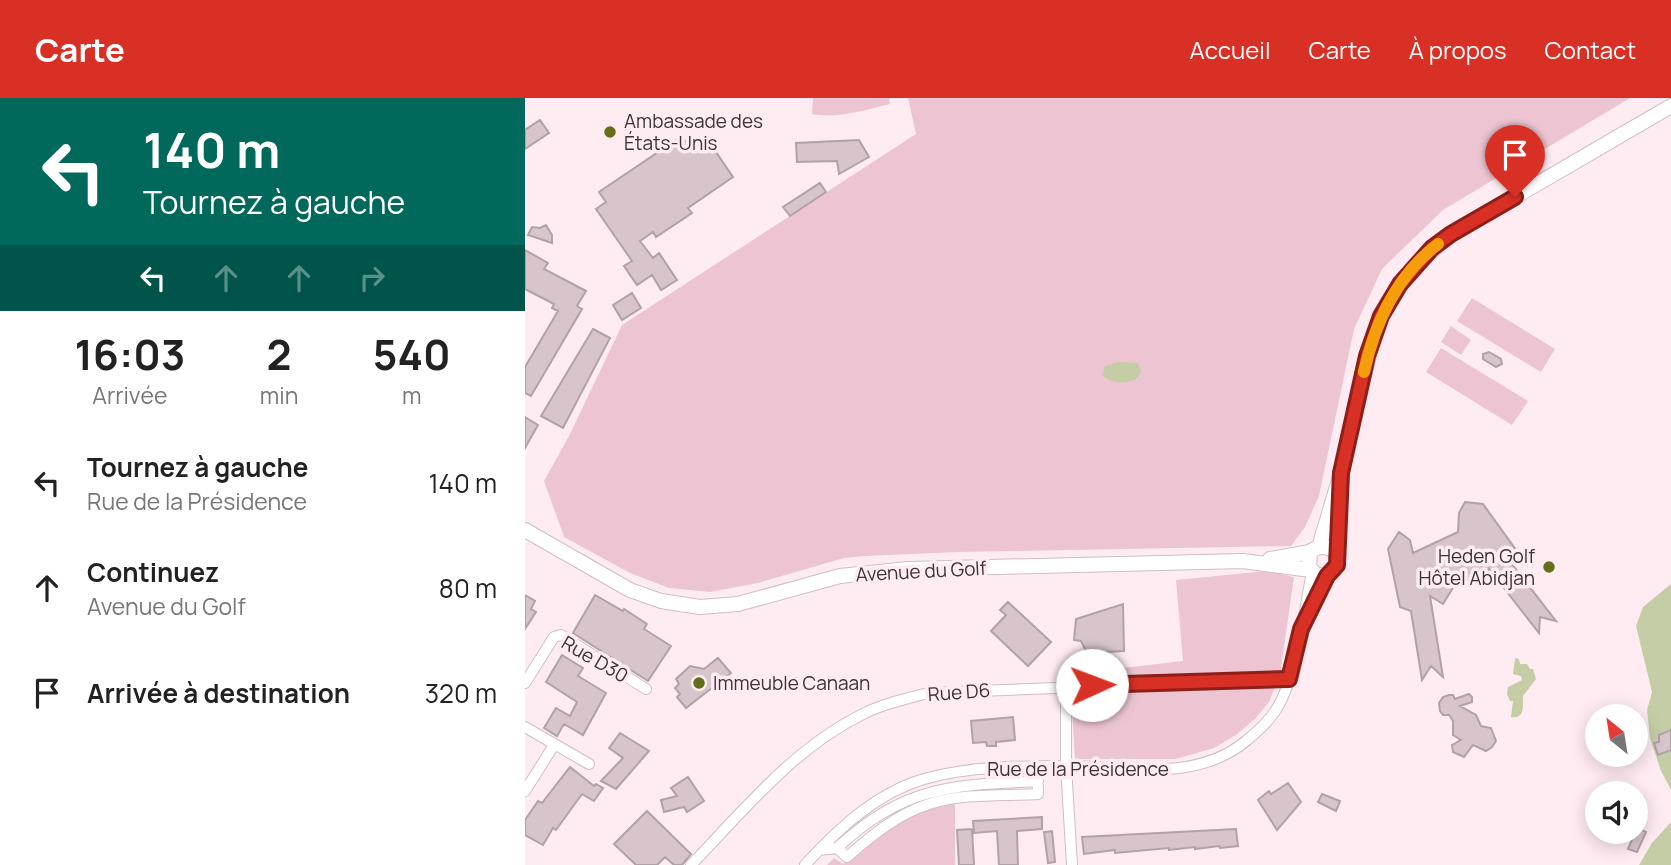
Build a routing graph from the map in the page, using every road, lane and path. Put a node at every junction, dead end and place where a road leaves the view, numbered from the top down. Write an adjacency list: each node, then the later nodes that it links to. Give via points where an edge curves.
1 (1671, 106): 2 (main road, via 1451,234 1414,266 1388,302 1374,334)
2 (1341, 473): 4 (main road); 5 (main road)
3 (525, 530): 6 (main road, Avenue du Golf, via 631,590 661,601 700,607 738,604 866,572)
4 (1315, 550): 5 (main road, Avenue du Golf, via 1329,547); 6 (main road, Avenue du Golf); 7 (main road, via 1308,563)
5 (1338, 554): 7 (main road, via 1335,569)
6 (1256, 561): 7 (main road, Avenue du Golf)
7 (1317, 572): 8 (street, Rue de la Présidence)
8 (1289, 679): 10 (street, Rue D6); 15 (street, Rue de la Présidence, via 1268,721 1220,758 1164,770)
9 (525, 682): 11 (street, Rue D30, via 554,637 561,635)
10 (1066, 687): 15 (street); 19 (street, Rue D6, via 928,693 862,714 789,765)
11 (646, 689)
12 (525, 727): 13 (street)
13 (554, 745): 14 (street); 17 (street)
14 (589, 764)
15 (1066, 766): 16 (street, Rue de la Présidence); 21 (street)
16 (1037, 767): 18 (street, Rue de la Présidence, via 976,769 922,780 856,815); 18 (street, via 1038,794 930,804 886,825 847,857 837,848)
17 (525, 791)
18 (819, 849): 20 (street, Rue de la Présidence)
19 (691, 865)
20 (805, 865)
21 (1072, 865)

